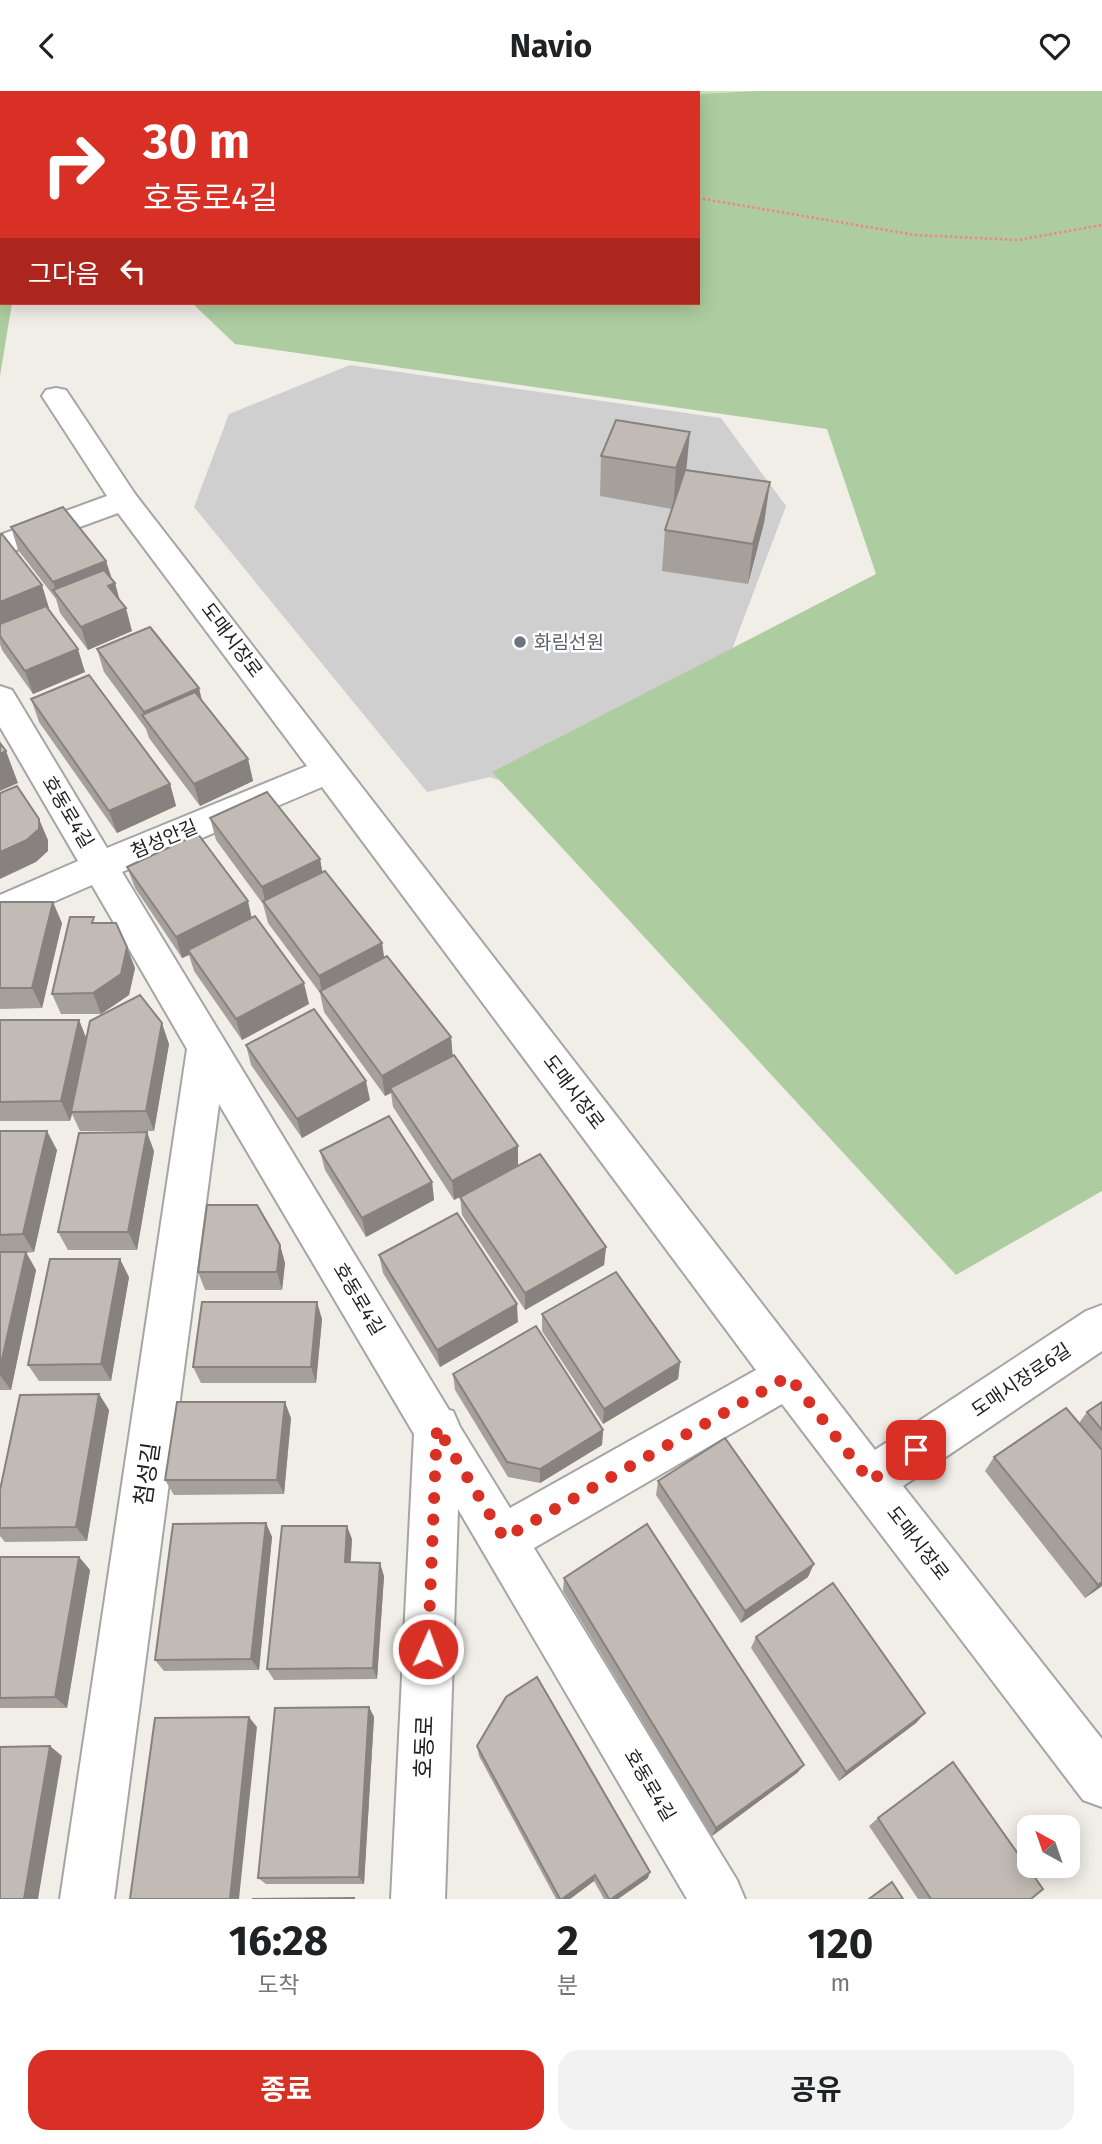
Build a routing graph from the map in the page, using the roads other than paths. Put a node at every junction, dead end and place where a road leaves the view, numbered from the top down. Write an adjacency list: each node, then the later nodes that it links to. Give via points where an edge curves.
1 (56, 396): 2 (street, 도매시장로)
2 (124, 500): 3 (street); 5 (street, 도매시장로)
3 (0, 546)
4 (0, 698): 6 (street, 호동로4길)
5 (330, 770): 6 (street, 첨성안길); 10 (street, 도매시장로)
6 (100, 866): 7 (street, 첨성안길); 8 (street, 호동로4길)
7 (0, 911)
8 (207, 1048): 11 (street, 호동로4길); 15 (street, 첨성길)
9 (1102, 1326): 12 (street, 도매시장로6길)
10 (789, 1376): 12 (street, 도매시장로); 13 (street)
11 (437, 1427): 13 (street, 호동로4길); 16 (street, 호동로)
12 (870, 1481): 14 (street, 도매시장로)
13 (504, 1538): 17 (street, 호동로4길)
14 (1102, 1781)
15 (87, 1899)
16 (418, 1899)
17 (718, 1899)

